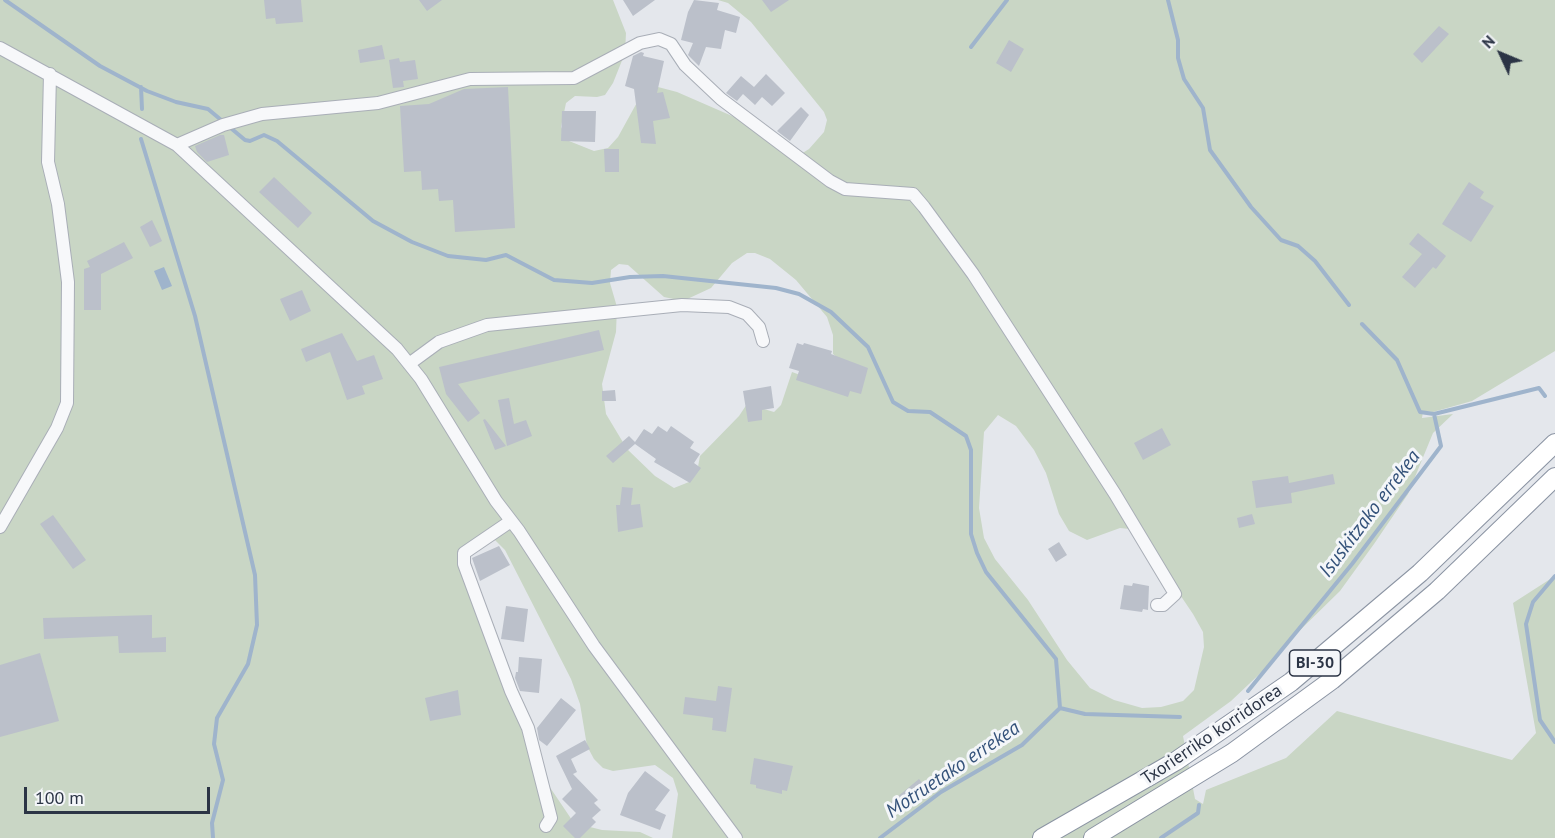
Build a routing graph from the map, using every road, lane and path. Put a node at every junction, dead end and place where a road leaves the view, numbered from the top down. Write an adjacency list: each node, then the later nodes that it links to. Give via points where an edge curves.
1 (0, 48): 2 (street)
2 (50, 74): 3 (street); 9 (street, via 48,162 68,282 67,403 57,428)
3 (177, 144): 5 (street, via 398,349); 10 (street, via 262,114 378,104 470,79 574,78 640,43 659,39 670,45 721,99 830,181 845,189 913,194 986,294 1175,594 1163,605)
4 (763, 341): 5 (street, via 759,327 747,314 729,307 682,305 487,325 439,342)
5 (409, 364): 8 (street)
6 (1555, 443): 13 (highway, Txorierriko korridorea / BI-30, via 1420,573 1299,675 1176,761)
7 (1555, 477): 14 (highway, Txorierriko korridorea / BI-30, via 1437,591 1332,680 1223,759)
8 (511, 521): 11 (street, via 464,554 464,564 528,728 551,818); 12 (street, via 594,646)
9 (0, 527)
10 (1157, 605)
11 (546, 826)
12 (736, 838)
13 (1042, 838)
14 (1093, 838)

